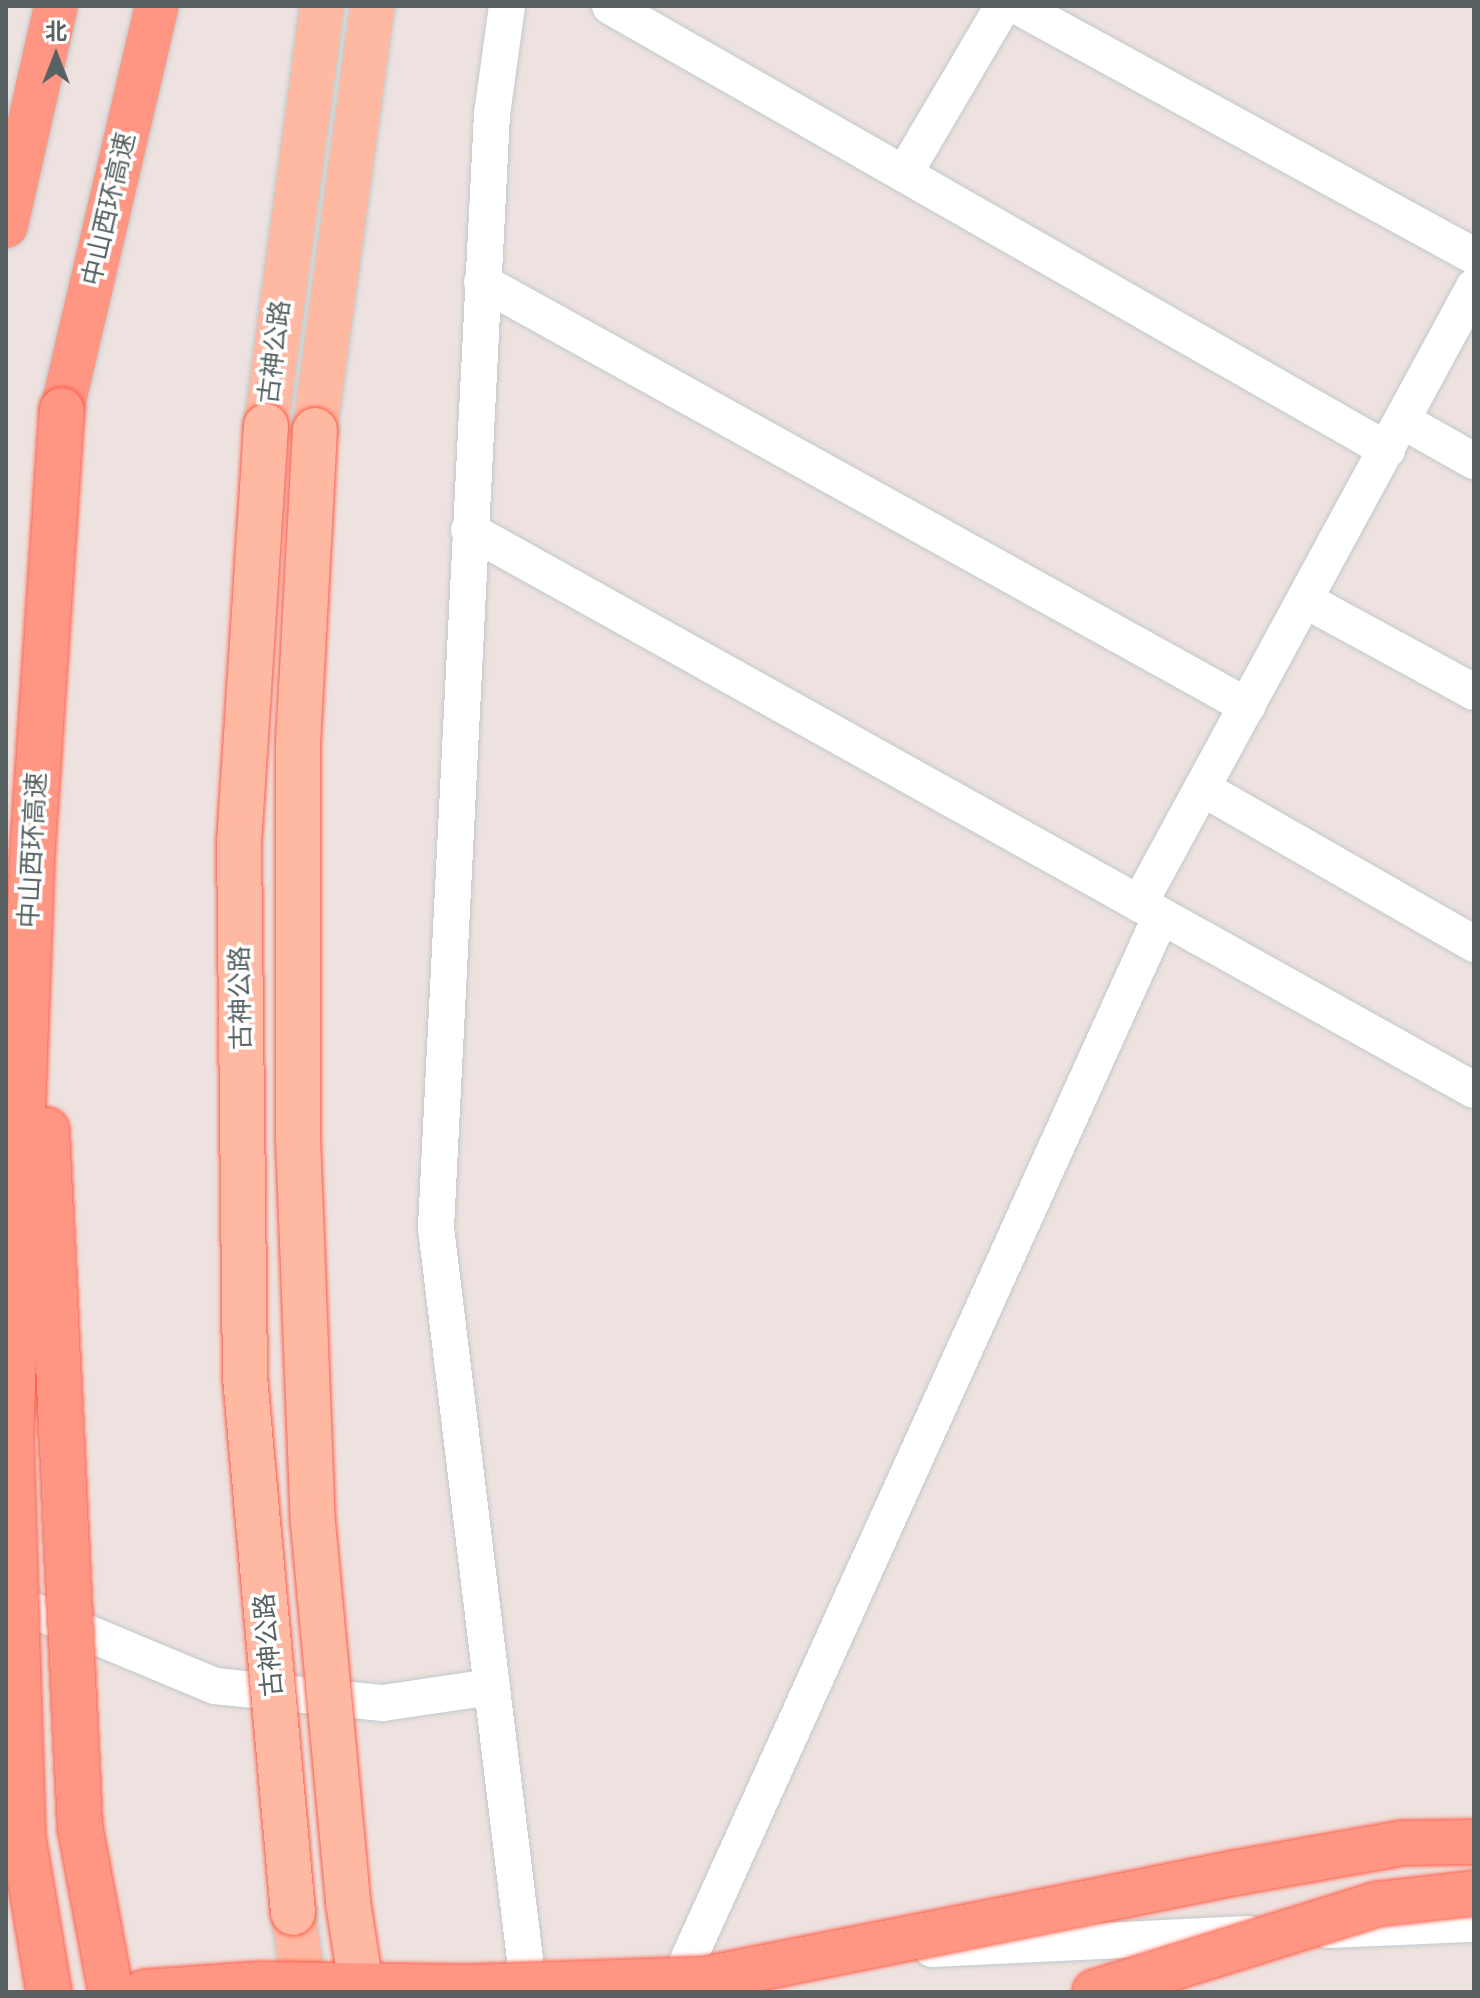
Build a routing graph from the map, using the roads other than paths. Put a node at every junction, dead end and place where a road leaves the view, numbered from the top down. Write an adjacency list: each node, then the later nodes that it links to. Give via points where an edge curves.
1 (56, 6): 10 (highway)
2 (157, 6): 21 (highway, 中山西环高速, bridge, via 62,410)
3 (322, 6): 35 (main road, 古神公路, bridge, via 266,426 239,840 245,1377 293,1913)
4 (372, 6): 37 (main road, 古神公路, bridge, via 315,430 298,745 298,1138 313,1523 348,1902)
5 (507, 6): 12 (street, via 492,114)
6 (610, 6): 9 (street)
7 (1003, 6): 9 (street)
8 (1017, 6): 11 (street)
9 (904, 174): 14 (street)
10 (6, 226)
11 (1474, 256)
12 (482, 282): 16 (street); 19 (street)
13 (1474, 287): 14 (street)
14 (1395, 436): 15 (street); 17 (street)
15 (1474, 461)
16 (469, 530): 22 (street); 26 (street, via 436,1228)
17 (1305, 600): 18 (street); 19 (street)
18 (1474, 692)
19 (1247, 706): 20 (street)
20 (1202, 788): 22 (street); 23 (street)
21 (32, 859): 32 (highway, 中山西环高速, bridge, via 11,1441 23,1837); 33 (highway, bridge, via 80,1827)
22 (1150, 910): 24 (street); 30 (street)
23 (1474, 944)
24 (1474, 1090)
25 (6, 1599): 26 (street, via 215,1686 383,1703)
26 (492, 1687): 31 (street)
27 (1474, 1842): 34 (highway, bridge, via 1402,1843 705,1979 467,1987 260,1984)
28 (1474, 1893): 38 (highway, bridge, via 1378,1904)
29 (1474, 1924): 30 (street)
30 (688, 1960): 31 (street)
31 (526, 1967): 36 (street)
32 (49, 1992)
33 (111, 1992)
34 (145, 1992)
35 (305, 1992)
36 (319, 1992)
37 (362, 1992)
38 (1095, 1992)

